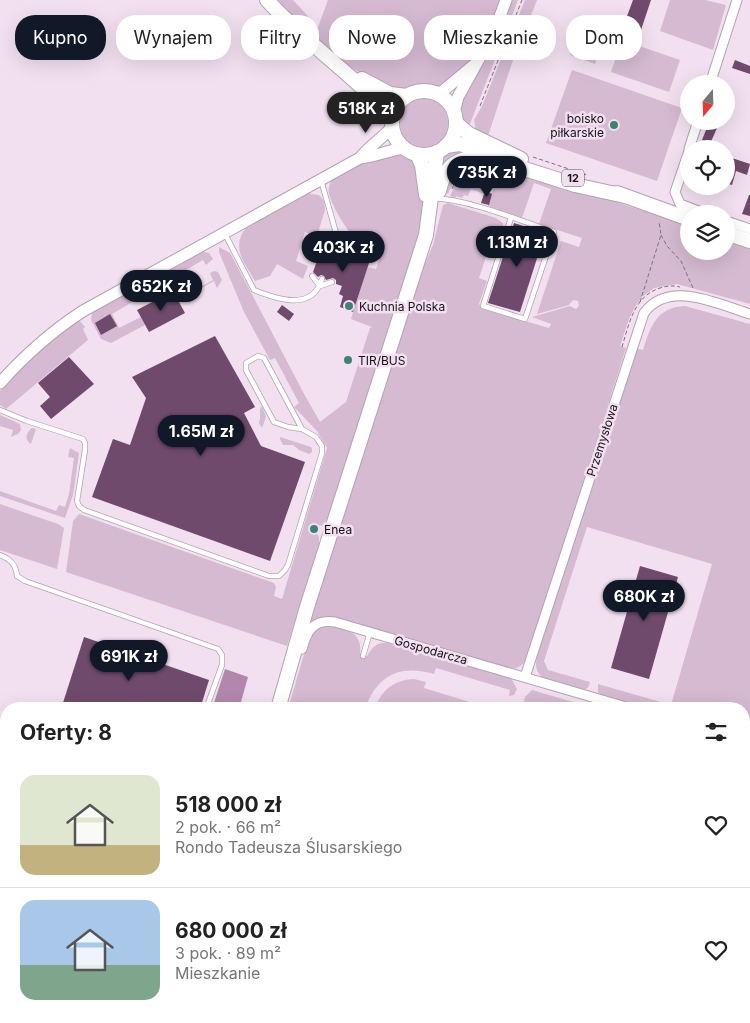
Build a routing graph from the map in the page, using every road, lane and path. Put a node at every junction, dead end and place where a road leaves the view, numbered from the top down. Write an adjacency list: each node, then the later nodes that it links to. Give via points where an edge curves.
1 (267, 0): 6 (main road, via 322,54)
2 (506, 0): 5 (street, via 495,30)
3 (522, 0): 10 (path)
4 (737, 0): 7 (street)
5 (475, 64): 8 (street); 11 (street, via 458,97)
6 (348, 73): 9 (main road, via 390,94); 12 (main road)
7 (713, 75)
8 (438, 95): 9 (main road, via 419,92); 11 (main road, 12, via 446,100)
9 (407, 96): 12 (main road, via 398,105)
10 (480, 106)
11 (455, 117): 14 (main road, via 454,133); 16 (main road, 12, via 469,134)
12 (393, 122): 13 (main road, via 396,138); 17 (street, via 385,136)
13 (404, 148): 15 (main road); 17 (street)
14 (442, 149): 15 (main road, 12, via 427,155); 16 (main road, 12, via 459,144); 22 (main road)
15 (417, 154): 22 (main road)
16 (524, 157): 18 (path); 21 (main road, 12)
17 (360, 158): 20 (street)
18 (588, 176)
19 (680, 179): 23 (street, via 676,192)
20 (321, 180): 29 (street); 30 (lane)
21 (625, 196): 22 (main road, via 575,185 487,157 474,157 449,168); 24 (main road, 12)
22 (432, 198): 25 (lane, via 457,201); 40 (main road, via 426,235); 40 (main road, via 434,233)
23 (683, 205)
24 (680, 216)
25 (511, 218): 25 (lane, via 483,306 525,319 554,232)
26 (657, 218): 31 (path, via 661,224)
27 (735, 224): 28 (street)
28 (750, 230)
29 (224, 232): 41 (lane, via 254,290 280,299 301,301); 45 (street, via 80,312 19,362)
30 (336, 233): 34 (lane); 35 (lane); 36 (lane)
31 (661, 235): 42 (path, via 681,261); 43 (path)
32 (735, 236): 33 (main road)
33 (750, 241)
34 (323, 243)
35 (332, 246)
36 (343, 250)
37 (312, 276): 41 (lane)
38 (322, 279): 41 (lane)
39 (332, 282): 41 (lane)
40 (412, 283): 53 (main road)
41 (320, 286)
42 (695, 291)
43 (640, 302)
44 (750, 314): 51 (street, Przemysłowa, via 675,295 657,300 644,313)
45 (0, 383)
46 (0, 410): 47 (lane, via 83,439 85,450 77,501 84,510 274,577 279,576 288,564 322,453 316,437)
47 (302, 429): 47 (lane, via 264,358 258,356 246,363 246,370 274,422)
48 (0, 555): 52 (lane, via 11,561 17,576 25,581 218,649 222,665)
49 (370, 632): 50 (lane); 51 (street, Gospodarcza); 54 (street, Gospodarcza, via 329,621 312,627 304,641)
50 (363, 656)
51 (525, 677): 55 (street, Gospodarcza)
52 (209, 702)
53 (280, 702)
54 (286, 702)
55 (609, 702)

